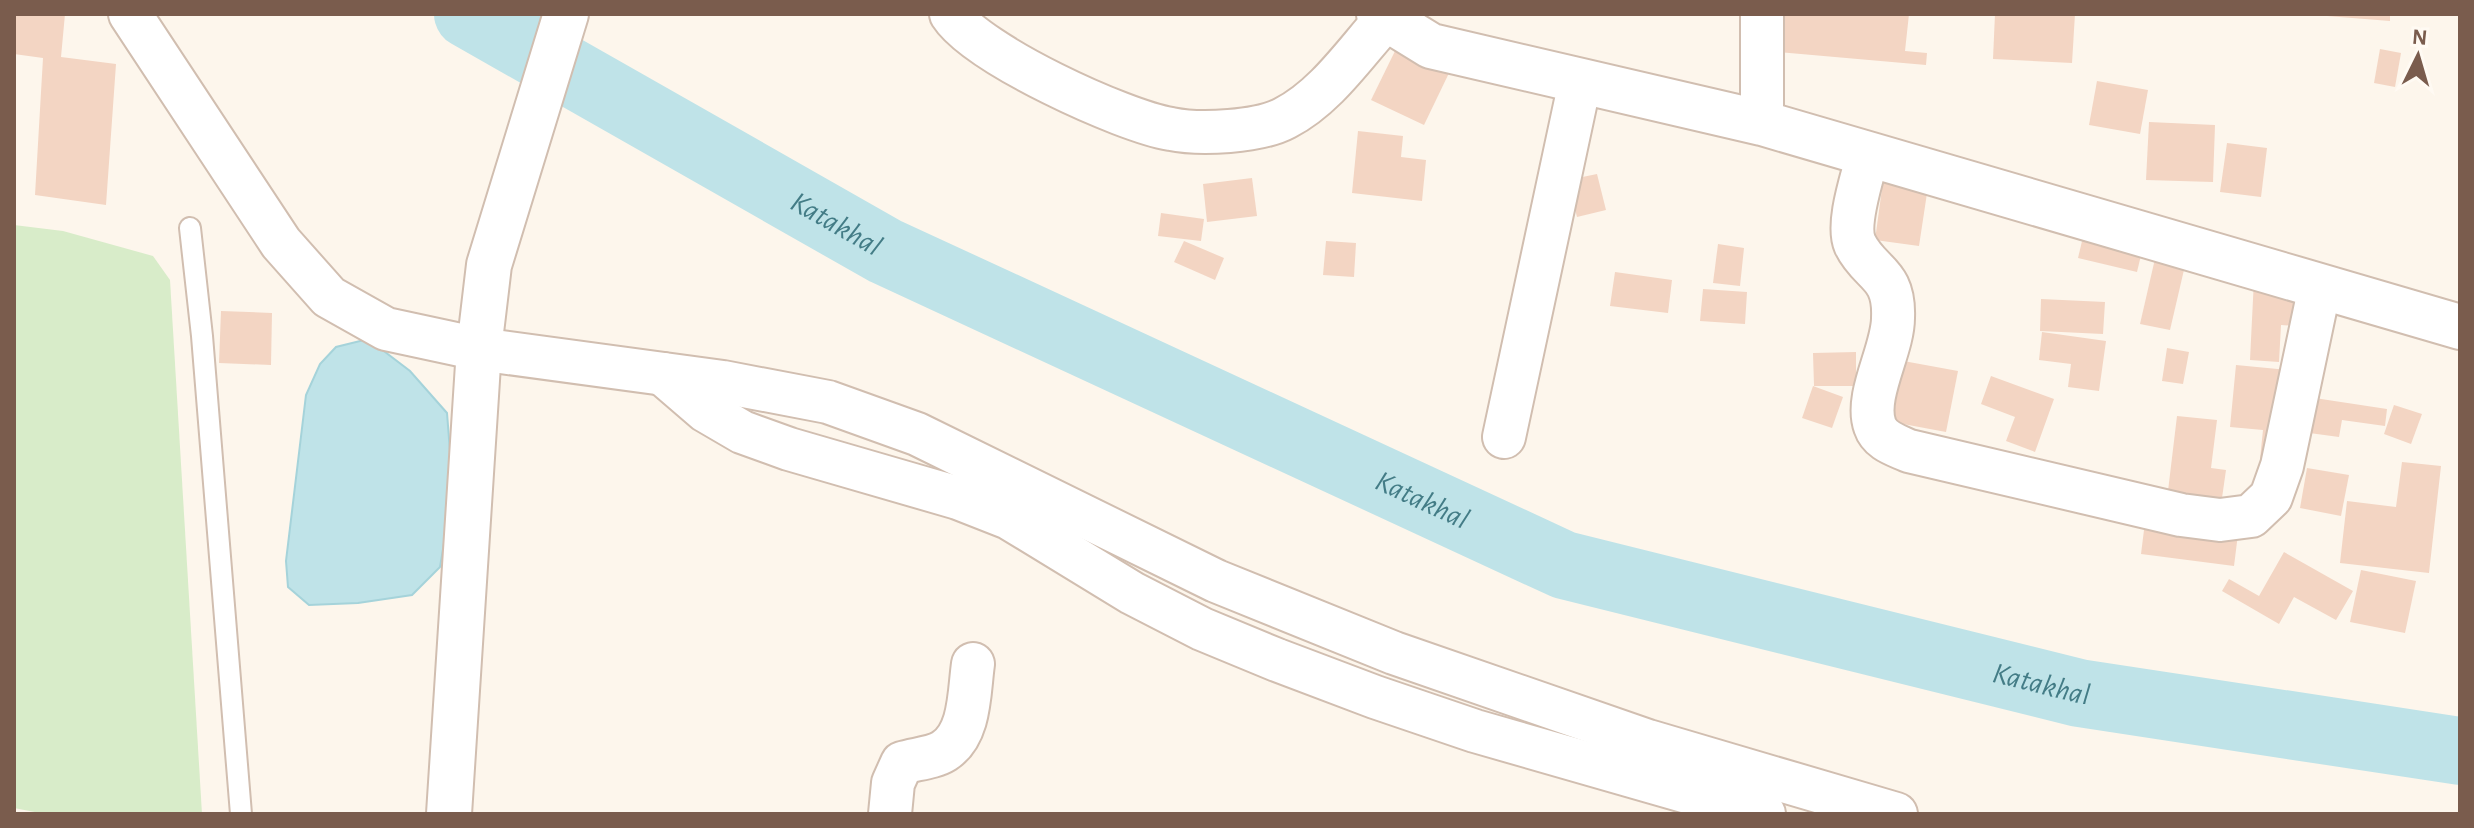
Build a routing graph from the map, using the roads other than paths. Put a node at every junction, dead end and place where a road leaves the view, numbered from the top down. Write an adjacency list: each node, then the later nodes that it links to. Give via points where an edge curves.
1 (130, 14): 12 (street, via 281,243 329,297 386,329)
2 (566, 14): 12 (street, via 489,265)
3 (951, 14): 5 (street, via 974,38 1021,68 1130,118 1172,130 1252,128 1284,119 1312,101)
4 (1762, 14): 7 (street)
5 (1382, 17): 6 (street, via 1431,46)
6 (1580, 82): 7 (street); 14 (street)
7 (1762, 123): 8 (street)
8 (1868, 154): 10 (street); 10 (street, via 1852,222 1855,243 1883,276 1892,295 1894,320 1873,403 1875,427 1886,441 1909,451 2181,515 2220,520 2251,516 2271,497 2282,466)
9 (190, 228): 16 (lane)
10 (2320, 286): 11 (street)
11 (2460, 327)
12 (479, 349): 13 (street); 17 (street)
13 (663, 374): 19 (street, via 706,411 742,432 1009,518 1132,593 1277,660 1475,731); 20 (street, via 828,402 917,434 1216,581 1394,653 1648,741)
14 (1504, 437)
15 (973, 664): 18 (street, via 958,738 943,751 902,763 893,783)
16 (241, 814)
17 (449, 814)
18 (890, 814)
19 (1764, 814)
20 (1896, 814)

